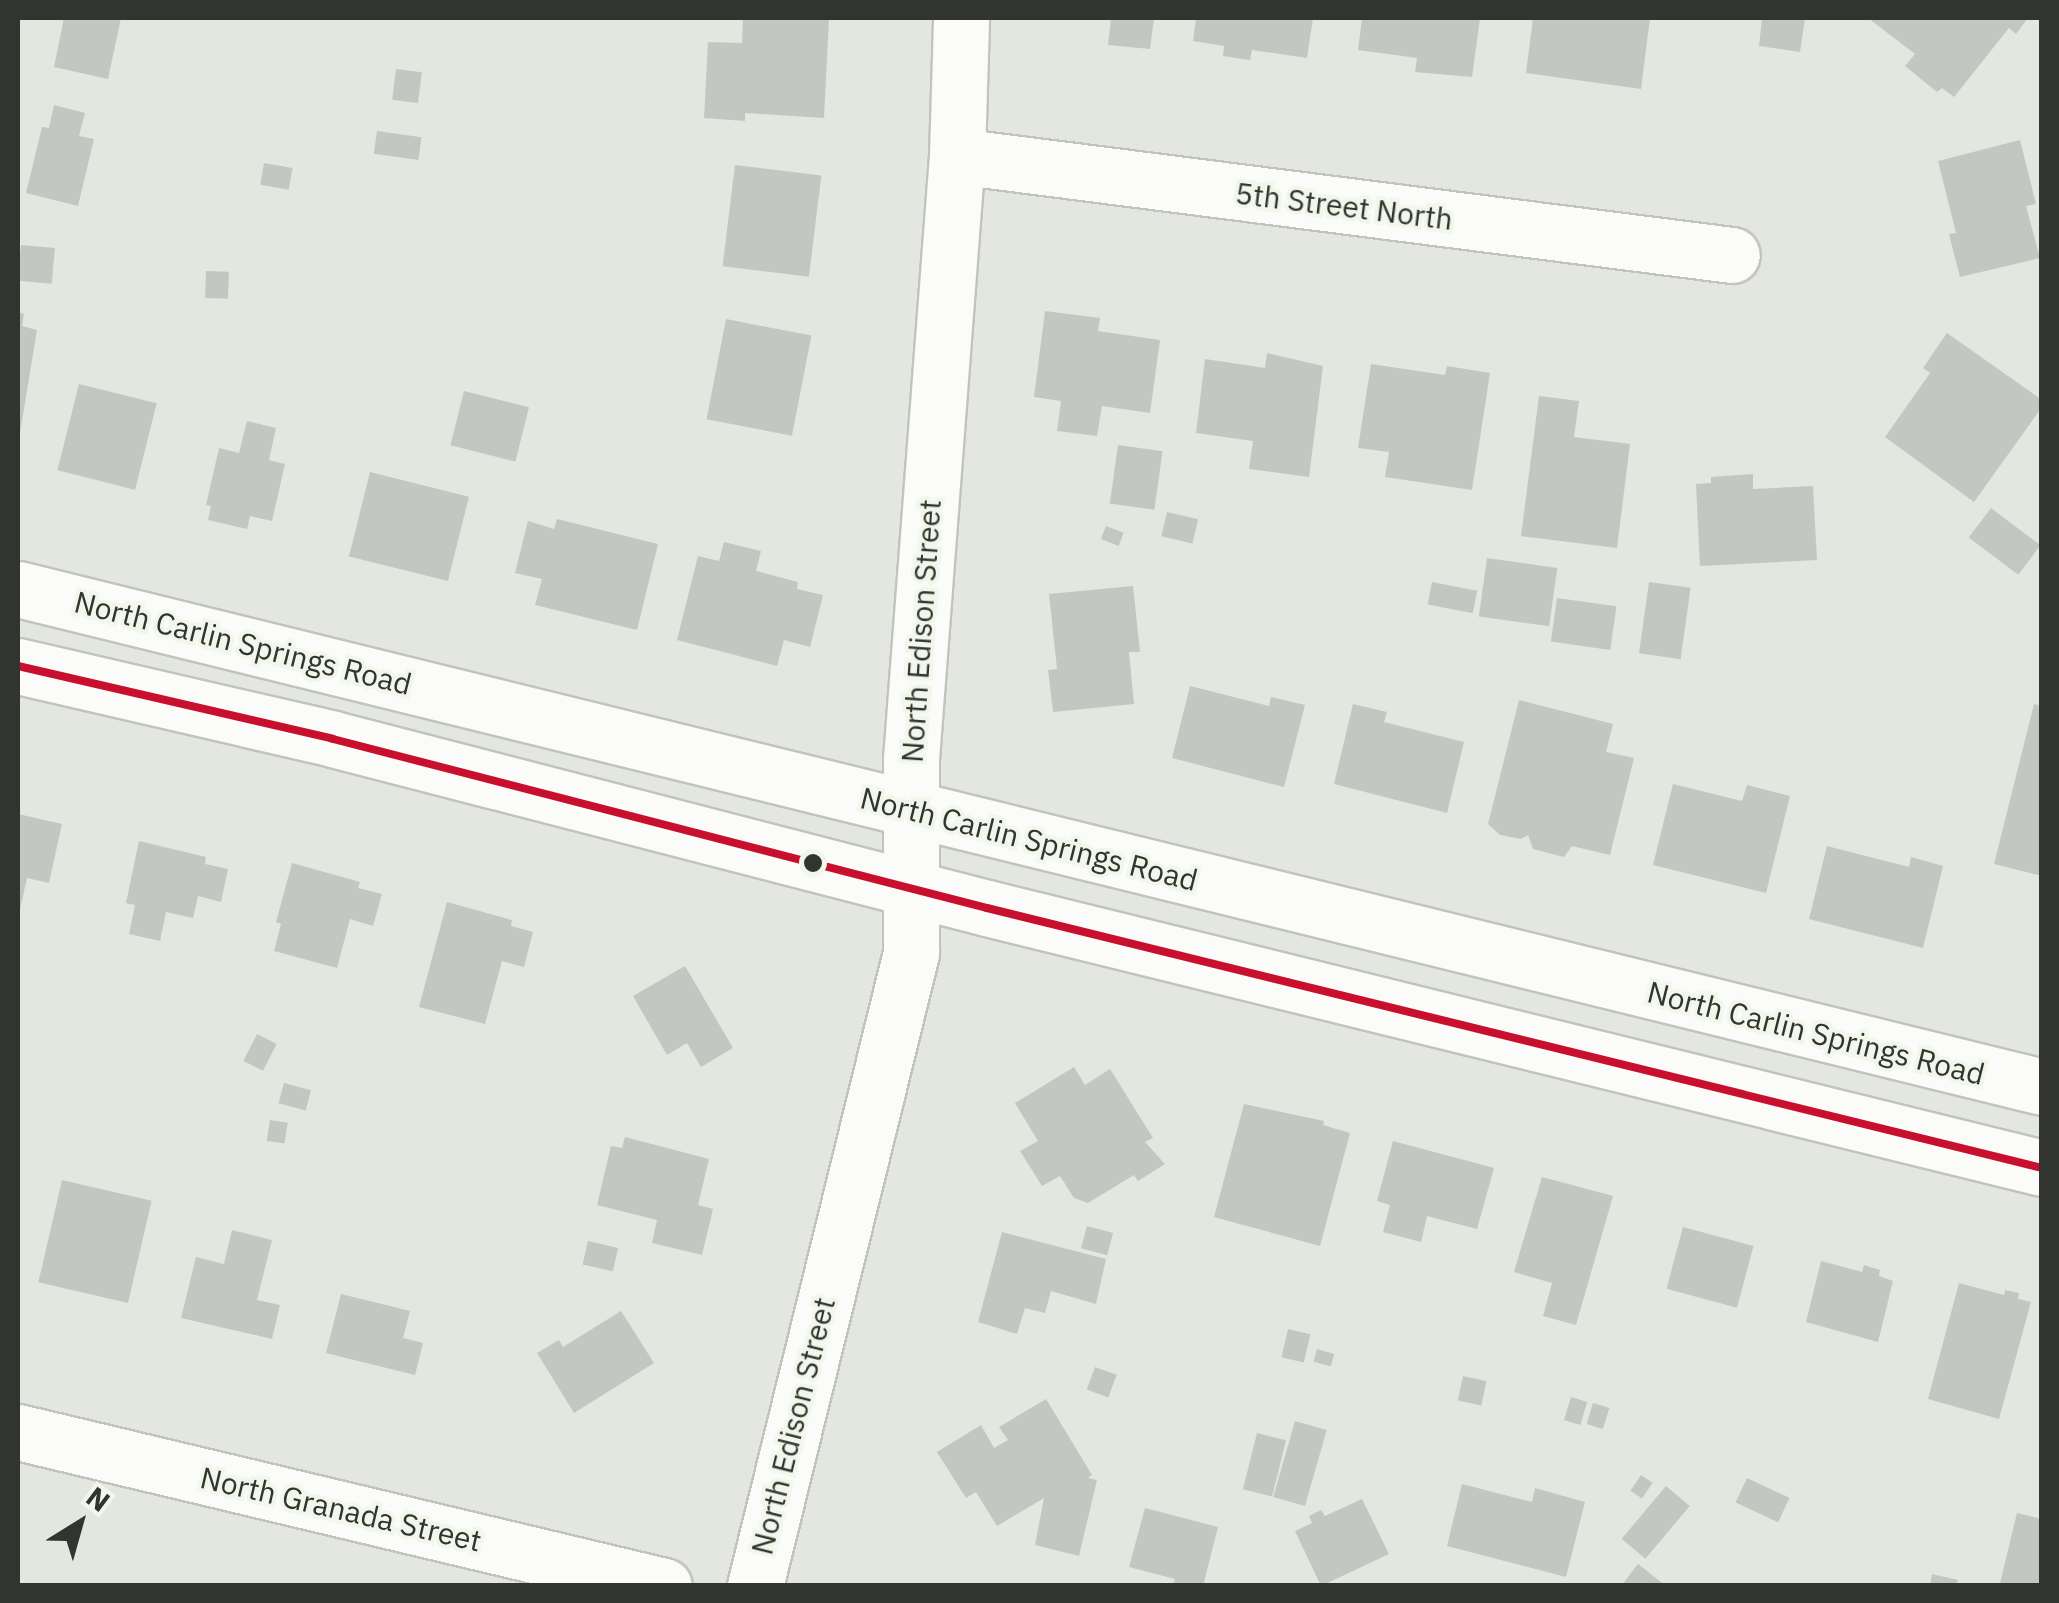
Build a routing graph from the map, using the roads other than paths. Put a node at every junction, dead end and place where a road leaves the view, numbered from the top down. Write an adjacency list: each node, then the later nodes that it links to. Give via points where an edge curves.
1 (961, 18): 2 (main road, North Edison Street)
2 (957, 156): 3 (main road, 5th Street North); 6 (main road, North Edison Street)
3 (1732, 255)
4 (18, 589): 6 (main road, North Carlin Springs Road)
5 (18, 666): 7 (main road)
6 (910, 809): 7 (main road, North Edison Street); 8 (main road, North Carlin Springs Road)
7 (908, 884): 9 (main road); 12 (main road, North Edison Street, via 911,953)
8 (2042, 1087)
9 (2042, 1168)
10 (18, 1432): 11 (main road, North Granada Street)
11 (664, 1586)
12 (755, 1586)

